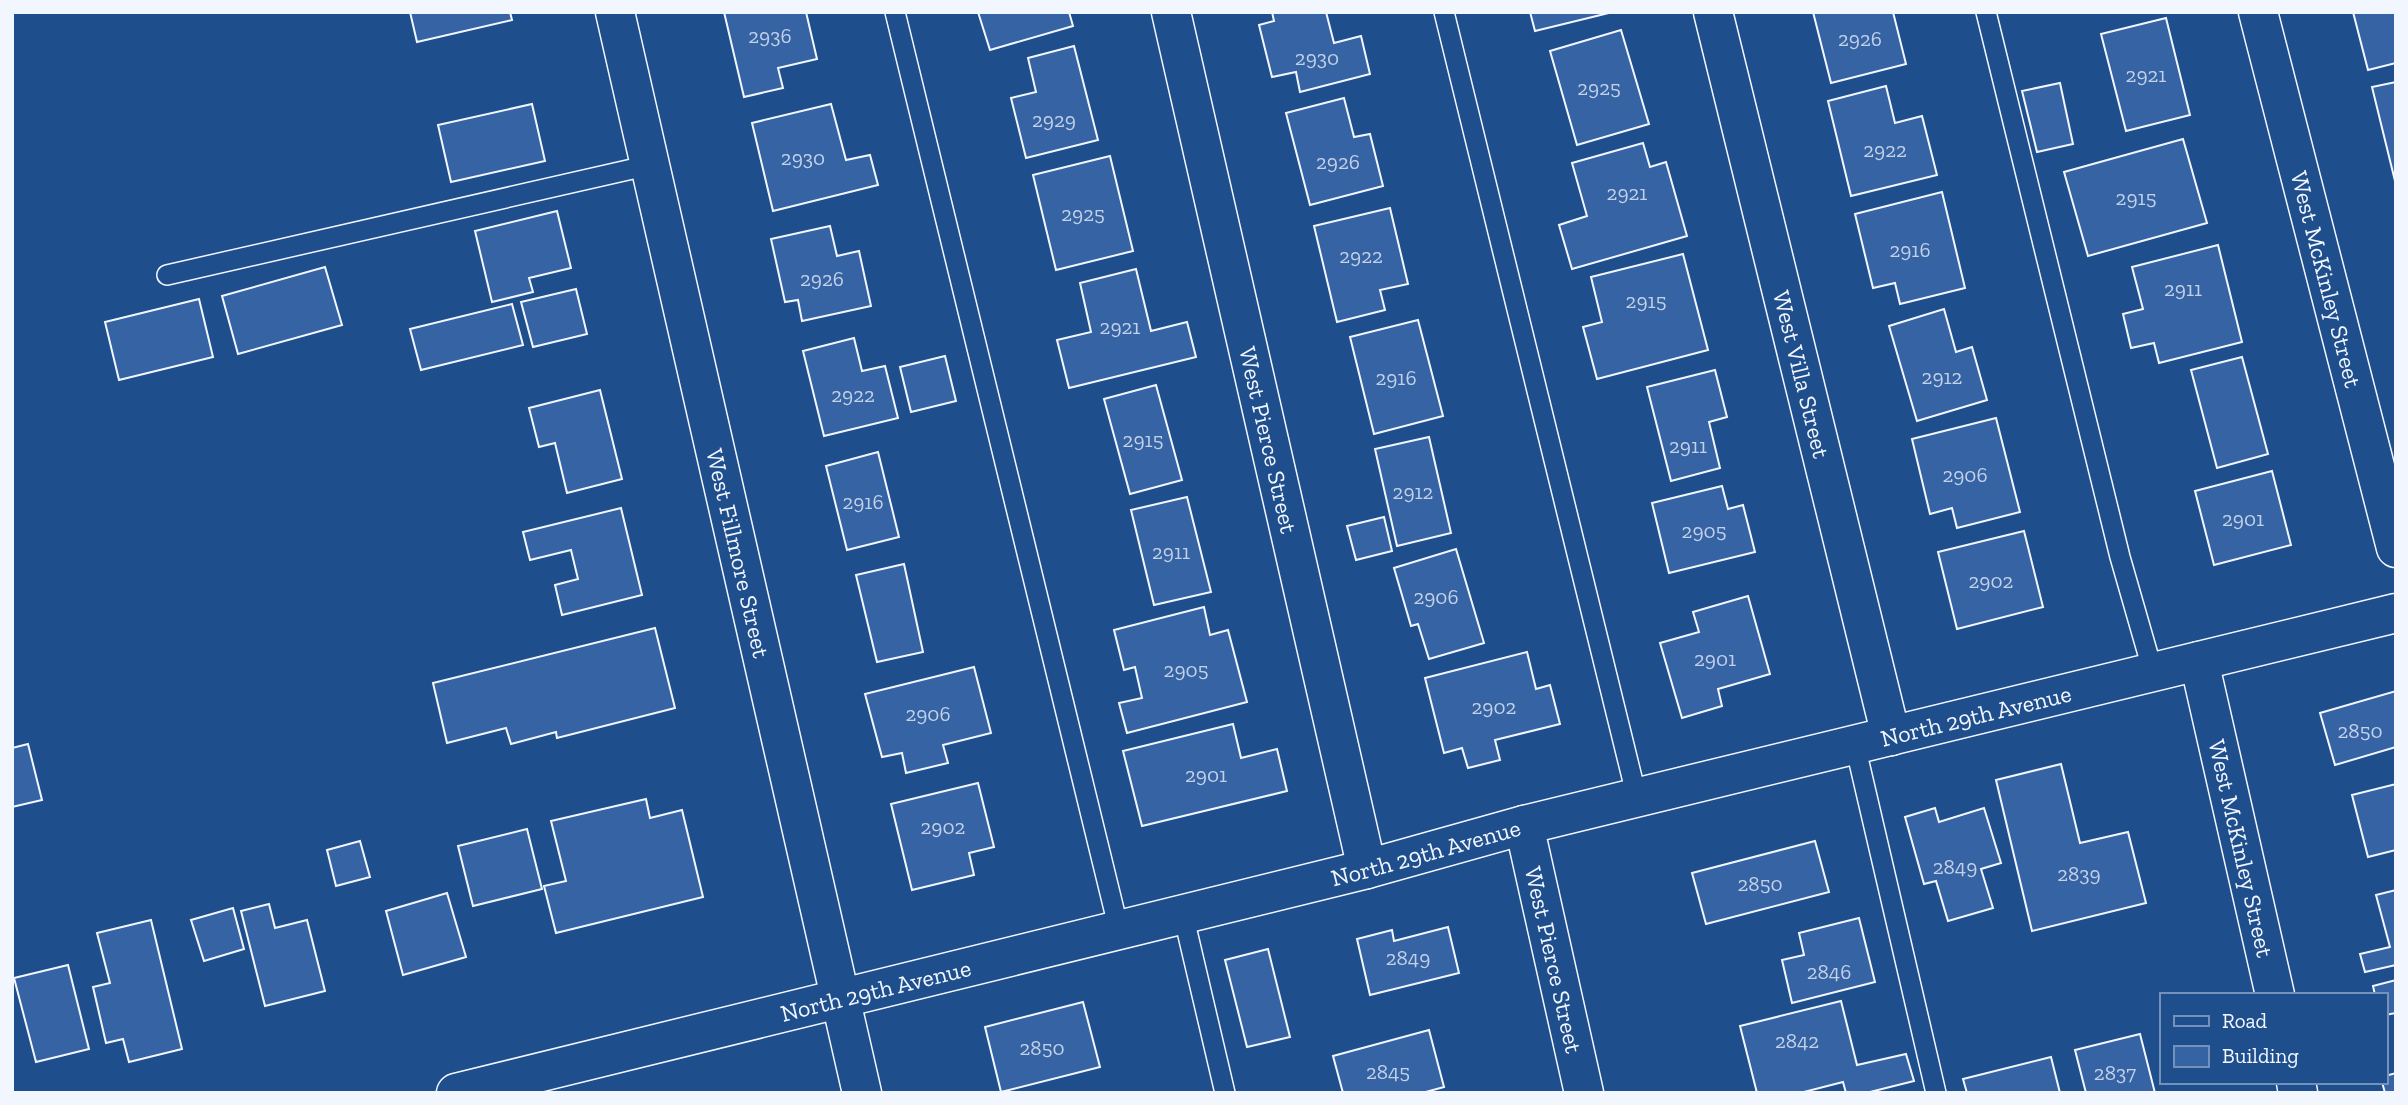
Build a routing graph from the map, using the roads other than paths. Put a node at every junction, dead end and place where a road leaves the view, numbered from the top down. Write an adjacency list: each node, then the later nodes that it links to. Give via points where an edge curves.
1 (615, 12): 8 (street, West Fillmore Street)
2 (895, 12): 20 (lane)
3 (1171, 12): 18 (street, West Pierce Street)
4 (1444, 12): 16 (lane)
5 (1713, 12): 14 (street, West Villa Street)
6 (1986, 12): 13 (lane, via 2120,557)
7 (2258, 12): 10 (street, West McKinley Street)
8 (650, 164): 9 (lane); 22 (street, West Fillmore Street)
9 (167, 275)
10 (2396, 548)
11 (2396, 613): 12 (street, North 29th Avenue)
12 (2199, 661): 13 (street, North 29th Avenue); 21 (street, West McKinley Street)
13 (2153, 672): 14 (street, North 29th Avenue)
14 (1891, 736): 15 (street, North 29th Avenue)
15 (1855, 745): 16 (street, North 29th Avenue); 28 (lane)
16 (1637, 798): 17 (street, North 29th Avenue)
17 (1524, 825): 18 (street, North 29th Avenue); 27 (street, West Pierce Street)
18 (1367, 869): 19 (street, North 29th Avenue)
19 (1183, 915): 20 (street, North 29th Avenue); 26 (lane)
20 (1119, 930): 22 (street, North 29th Avenue)
21 (2276, 993)
22 (840, 998): 23 (street, North 29th Avenue); 25 (street, West Fillmore Street)
23 (533, 1084): 24 (street, North 29th Avenue)
24 (456, 1093)
25 (862, 1093)
26 (1225, 1093)
27 (1584, 1093)
28 (1936, 1093)

